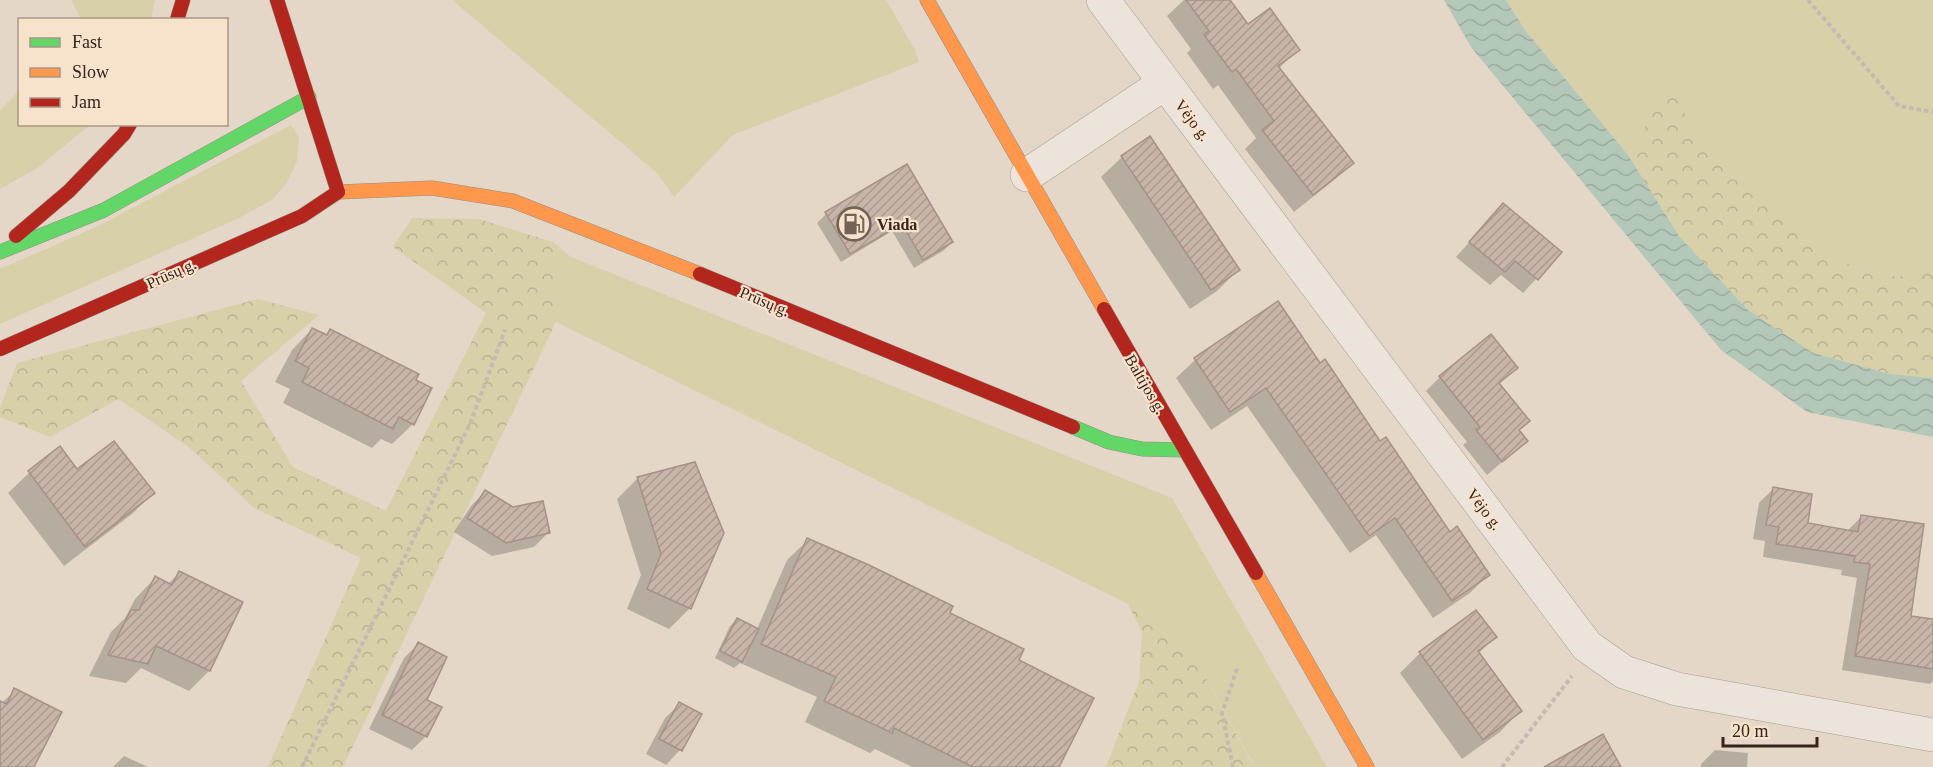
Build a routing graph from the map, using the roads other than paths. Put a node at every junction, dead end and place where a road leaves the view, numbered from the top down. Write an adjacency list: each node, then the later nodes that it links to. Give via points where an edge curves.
1 (183, 0): 5 (street)
2 (277, 0): 7 (street)
3 (927, 0): 9 (street, Baltijos g.)
4 (1104, 0): 6 (street, Vėjo g.)
5 (178, 18)
6 (1166, 83): 9 (street, Vėjo g.); 14 (street, Vėjo g., via 1592,649 1624,672 1677,689)
7 (309, 97): 10 (street); 11 (street, via 104,210)
8 (129, 126): 11 (street, via 69,191)
9 (1027, 175): 13 (street, Baltijos g.)
10 (339, 192): 12 (street, Prūsų g., via 302,216); 13 (street, Prūsų g., via 432,188 513,201 1109,442 1142,449)
11 (0, 251)
12 (0, 349)
13 (1184, 450): 15 (street, Baltijos g.)
14 (1933, 735)
15 (1367, 767)

